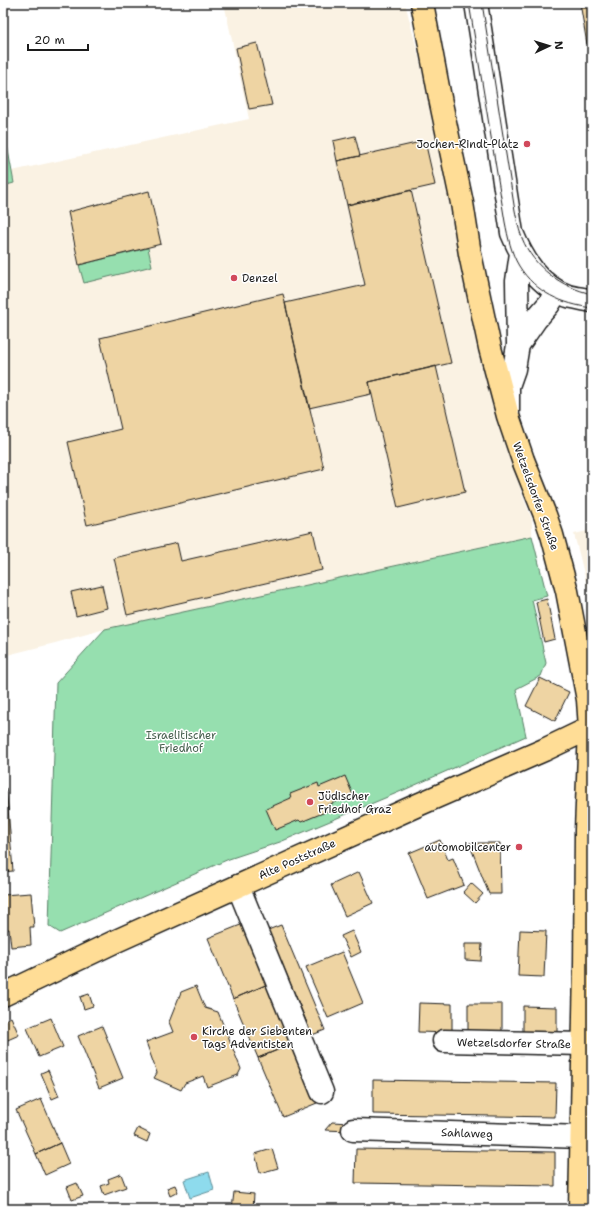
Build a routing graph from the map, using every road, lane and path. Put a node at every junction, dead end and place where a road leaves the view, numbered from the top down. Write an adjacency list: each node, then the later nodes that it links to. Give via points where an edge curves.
1 (422, 3): 7 (main road, Wetzelsdorfer Straße, via 470,254)
2 (476, 3): 3 (lane, via 512,233)
3 (521, 253): 4 (lane, via 539,278); 6 (lane, via 518,280)
4 (557, 291): 5 (lane, via 567,296); 6 (lane)
5 (592, 301)
6 (518, 345): 7 (lane, via 508,386)
7 (508, 416): 8 (main road, Wetzelsdorfer Straße, via 552,535 567,591)
8 (591, 728): 9 (main road, Alte Poststraße); 12 (main road, Wetzelsdorfer Straße, via 586,830)
9 (238, 886): 10 (main road, Alte Poststraße); 13 (lane)
10 (3, 995)
11 (444, 1041): 12 (lane, Wetzelsdorfer Straße)
12 (584, 1044): 15 (main road, Wetzelsdorfer Straße)
13 (322, 1092)
14 (353, 1130): 15 (lane, Sahlaweg)
15 (582, 1137): 16 (main road, Wetzelsdorfer Straße)
16 (580, 1209)

